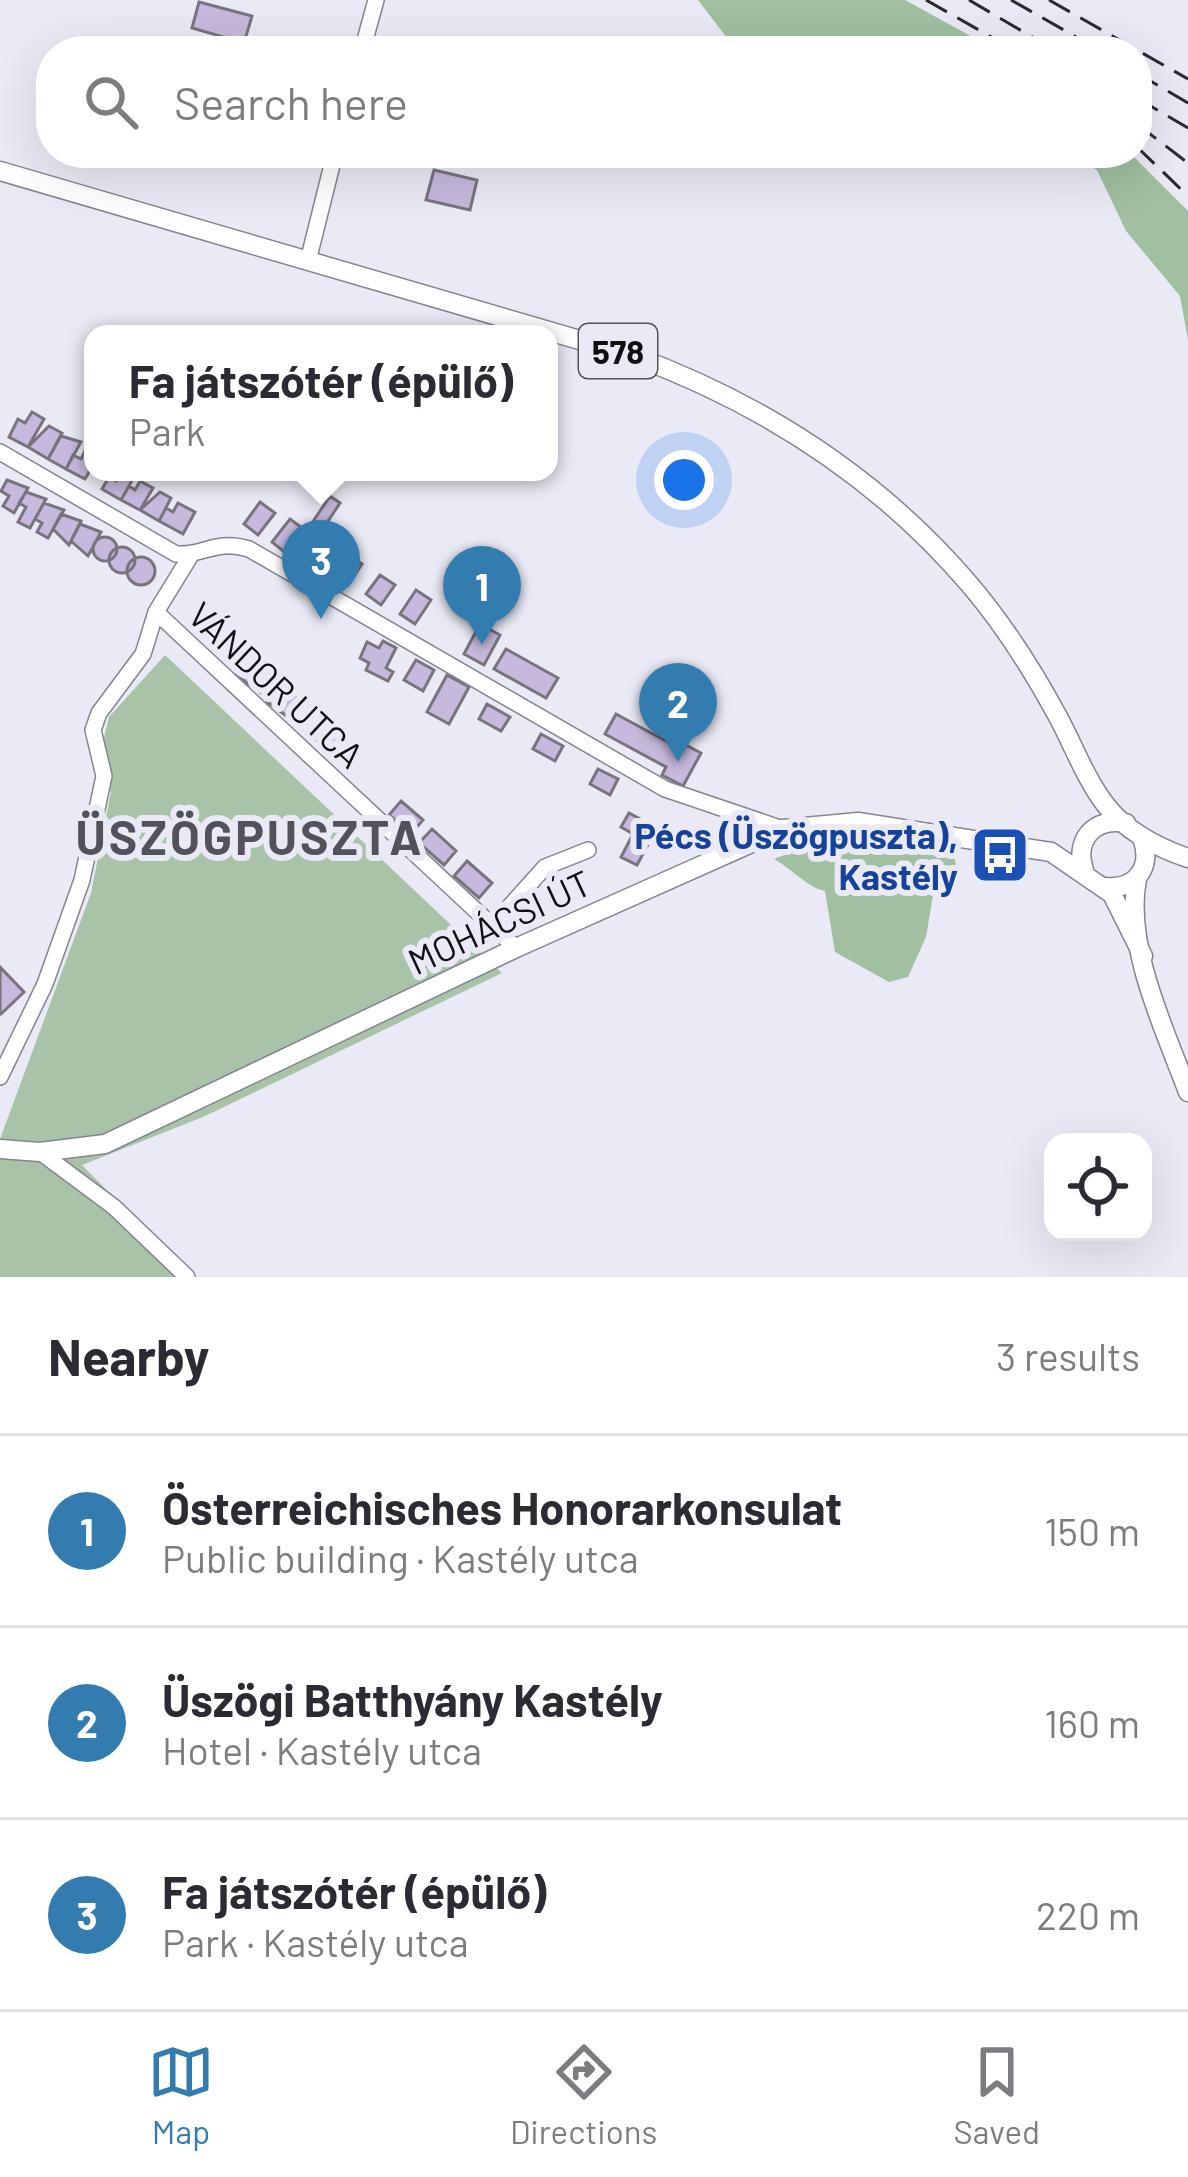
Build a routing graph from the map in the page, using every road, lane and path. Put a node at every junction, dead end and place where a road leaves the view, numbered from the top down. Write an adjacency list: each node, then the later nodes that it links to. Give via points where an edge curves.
1 (376, 0): 2 (street)
2 (366, 36)
3 (331, 168): 5 (street)
4 (0, 171): 5 (main road, 578)
5 (308, 261): 6 (main road, 578)
6 (526, 325)
7 (558, 334): 11 (main road, 578, via 694,380 797,433 885,499 970,585 1037,679)
8 (0, 452): 9 (street, via 176,554)
9 (191, 555): 10 (street); 13 (street, via 209,544 249,549 665,789)
10 (156, 612): 22 (street, VÁNDOR UTCA); 25 (street, via 143,654 92,730 104,776 82,880)
11 (1083, 766): 12 (main road, 578); 14 (main road, 578)
12 (1126, 824): 14 (main road, via 1106,822); 15 (main road, 578)
13 (783, 829): 16 (main road, MOHÁCSI ÚT, via 858,822); 23 (main road, MOHÁCSI ÚT)
14 (1088, 833): 16 (main road); 19 (main road, 578)
15 (1142, 838): 18 (main road); 20 (main road)
16 (1020, 844): 19 (main road)
17 (588, 850): 22 (street, via 545,867)
18 (1188, 861): 20 (main road)
19 (1084, 870): 21 (main road)
20 (1140, 875): 21 (main road); 24 (main road, via 1134,909)
21 (1105, 887): 24 (main road)
22 (492, 926): 23 (street, VÁNDOR UTCA)
23 (516, 948): 28 (main road, MOHÁCSI ÚT, via 105,1144)
24 (1143, 956): 26 (main road)
25 (0, 1077)
26 (1188, 1091)
27 (0, 1149): 28 (main road, MOHÁCSI ÚT)
28 (31, 1152): 29 (street, via 114,1207)
29 (187, 1277)

